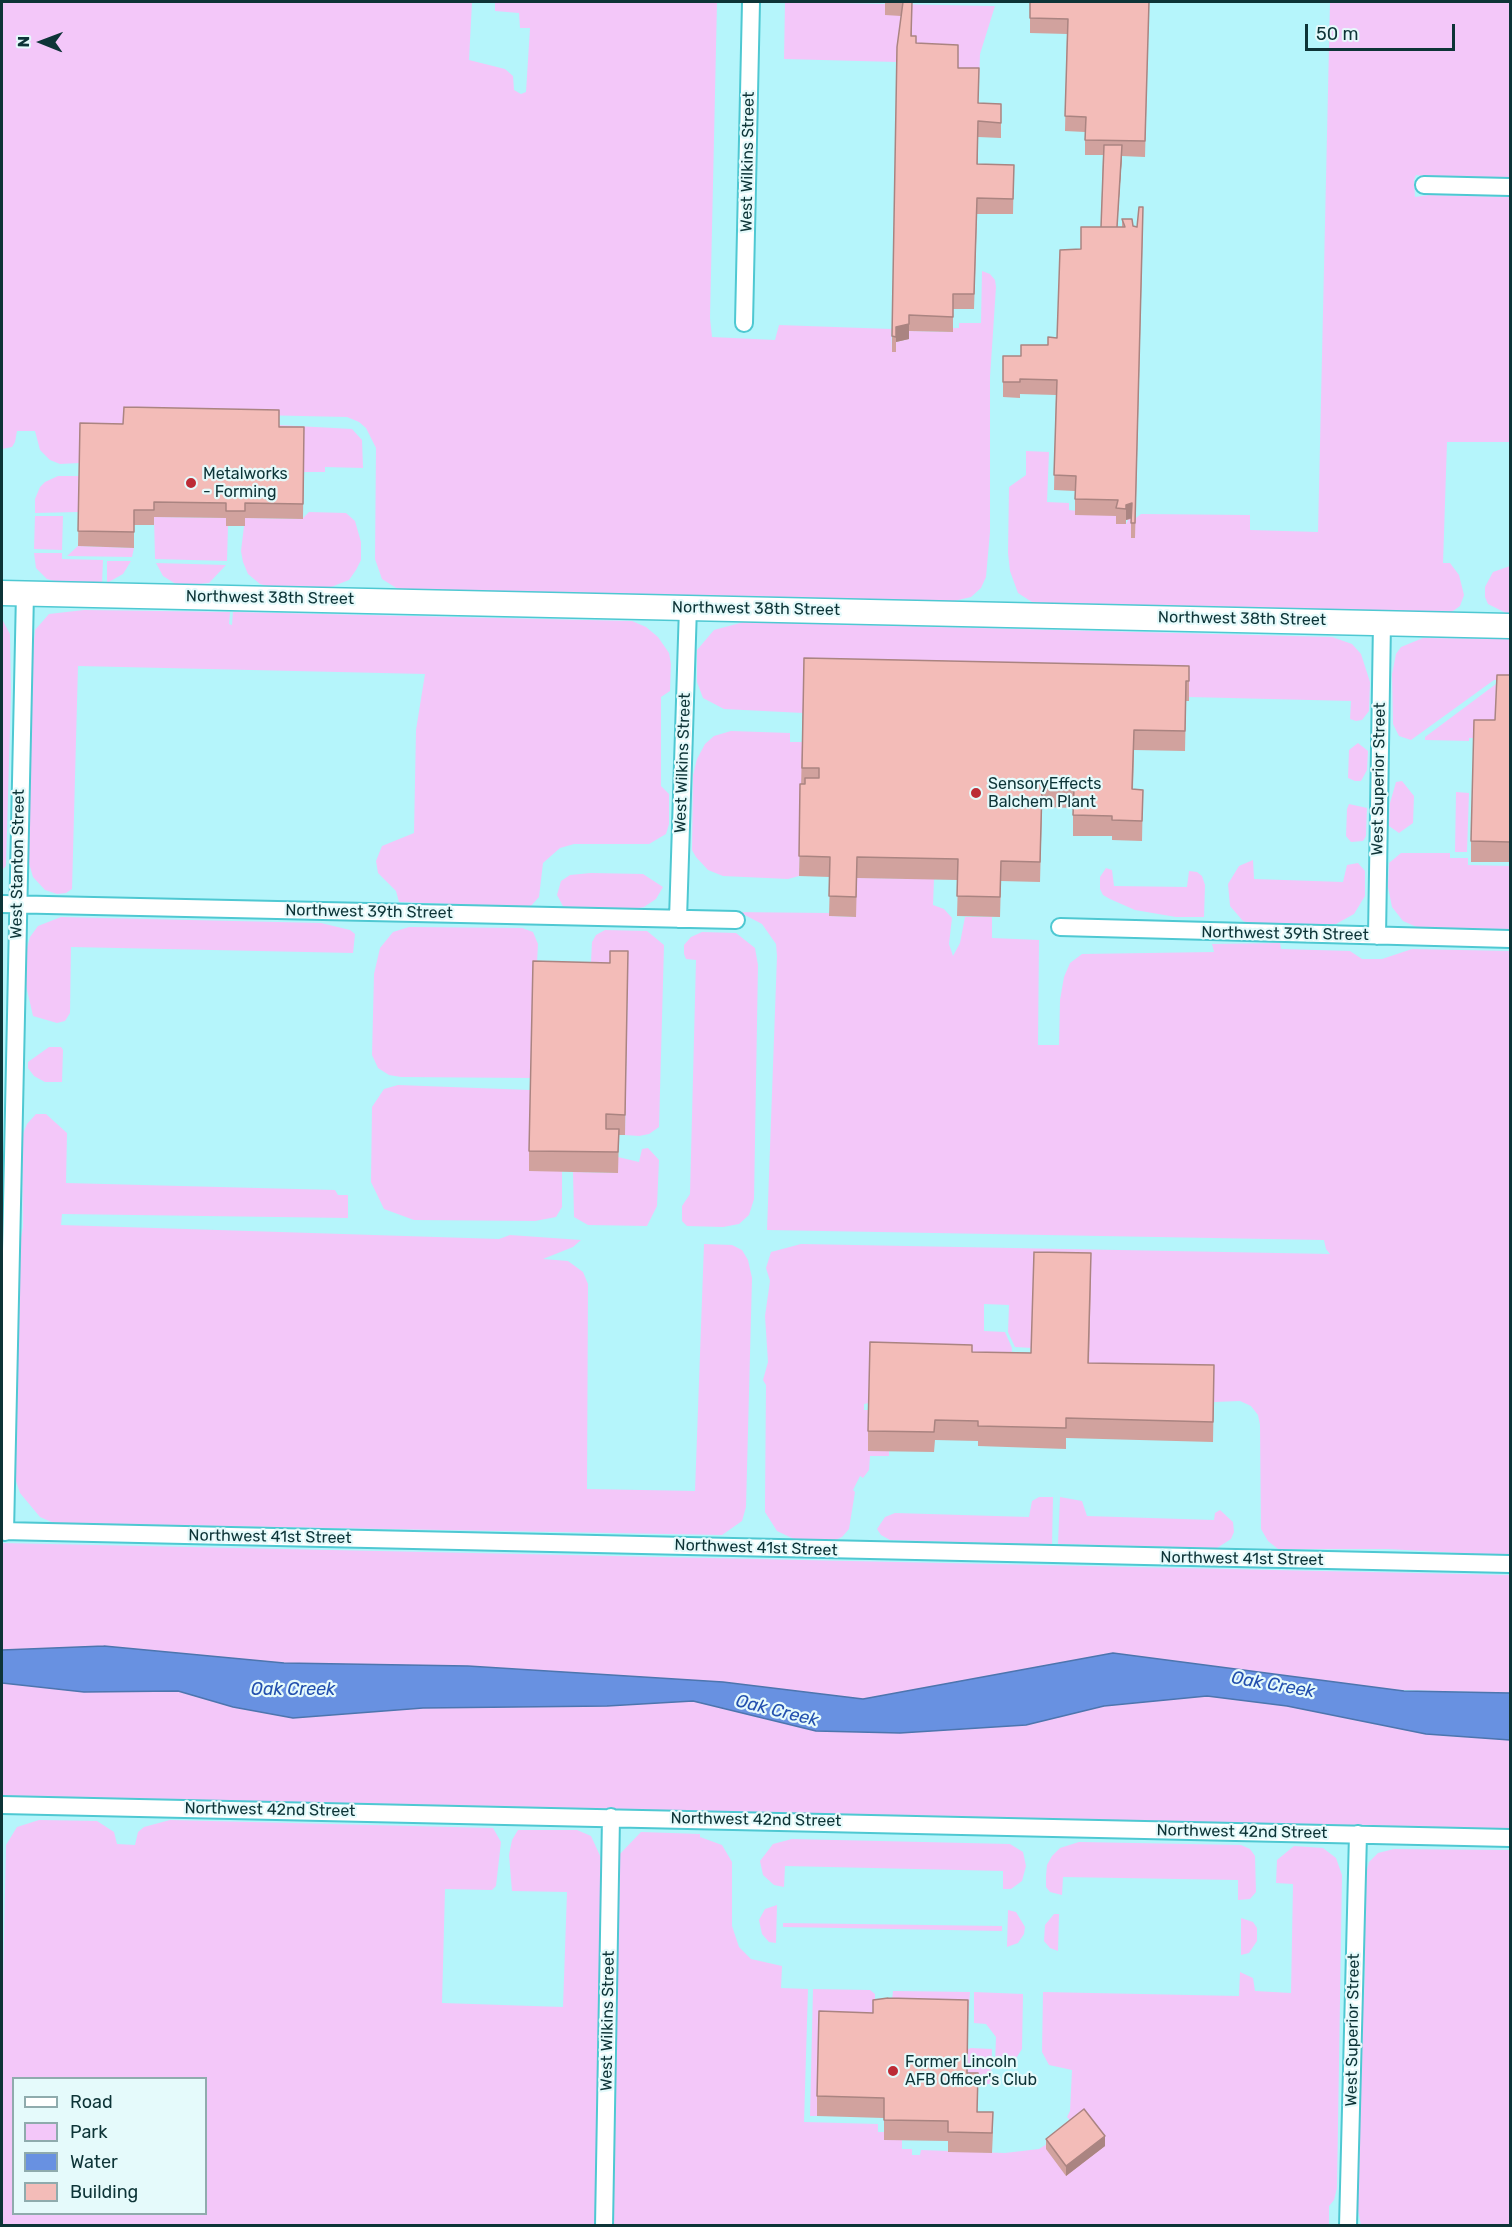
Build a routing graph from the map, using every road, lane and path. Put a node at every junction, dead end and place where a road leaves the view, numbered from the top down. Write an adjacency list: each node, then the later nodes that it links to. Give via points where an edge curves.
1 (751, 2): 4 (street, West Wilkins Street)
2 (1424, 185): 3 (street)
3 (1510, 187)
4 (744, 323)
5 (13, 593): 6 (main road, Northwest 38th Street); 9 (street, West Stanton Street)
6 (688, 608): 7 (main road, Northwest 38th Street); 10 (street, West Wilkins Street)
7 (1382, 622): 8 (main road, Northwest 38th Street); 13 (street, West Superior Street)
8 (1510, 626)
9 (9, 904): 10 (street, Northwest 39th Street); 15 (street, West Stanton Street)
10 (678, 919): 11 (street, Northwest 39th Street)
11 (736, 920)
12 (1060, 927): 13 (street, Northwest 39th Street)
13 (1377, 936): 14 (street, Northwest 39th Street)
14 (1510, 939)
15 (3, 1532): 16 (street, Northwest 41st Street)
16 (1510, 1564)
17 (2, 1805): 18 (street, Northwest 42nd Street)
18 (611, 1817): 19 (street, Northwest 42nd Street); 21 (street, West Wilkins Street)
19 (1358, 1834): 20 (street, Northwest 42nd Street); 22 (street, West Superior Street)
20 (1510, 1838)
21 (604, 2226)
22 (1348, 2226)

